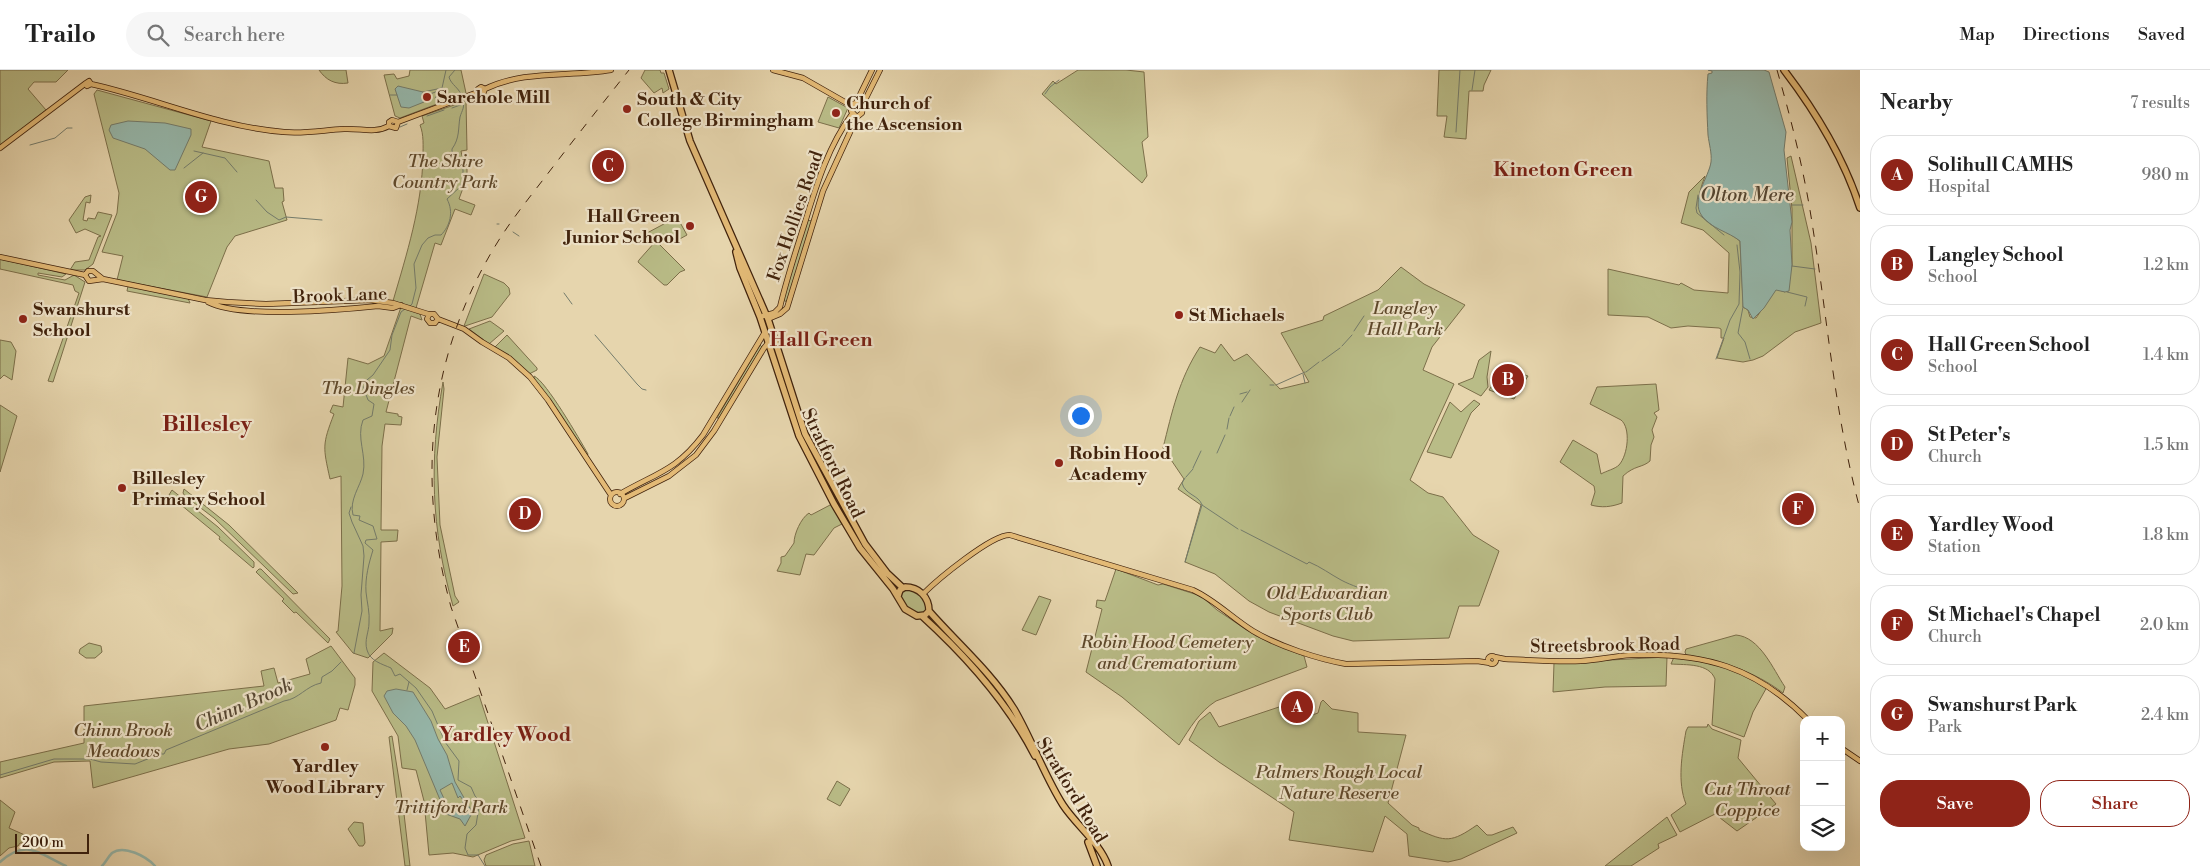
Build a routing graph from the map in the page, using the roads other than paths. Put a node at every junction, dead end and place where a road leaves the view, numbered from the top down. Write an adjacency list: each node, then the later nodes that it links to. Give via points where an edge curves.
1 (611, 70): 11 (main road, via 586,74 533,74 485,89 479,87 478,92 398,122 396,128 304,133 266,130 215,119 88,84)
2 (668, 70): 31 (highway, Stratford Road, via 690,140)
3 (773, 70): 7 (main road, via 803,78)
4 (872, 70): 7 (main road)
5 (880, 70): 8 (main road)
6 (1784, 70): 14 (highway, via 1840,158)
7 (854, 104): 8 (main road); 9 (main road)
8 (862, 106): 10 (main road, Fox Hollies Road, via 862,113)
9 (852, 114): 10 (main road); 12 (main road, Fox Hollies Road, via 837,137)
10 (857, 117): 13 (main road, Fox Hollies Road)
11 (0, 148)
12 (824, 167): 13 (main road); 15 (main road, Fox Hollies Road)
13 (831, 170): 16 (main road, Fox Hollies Road)
14 (1860, 208)
15 (806, 218): 16 (main road); 22 (main road, Fox Hollies Road)
16 (814, 220): 26 (main road, Fox Hollies Road)
17 (0, 257): 18 (main road)
18 (85, 275): 19 (main road, Brook Lane, via 89,281); 19 (main road, via 90,270)
19 (96, 277): 20 (main road, Brook Lane)
20 (205, 300): 23 (main road, Brook Lane); 28 (main road, Brook Lane)
21 (336, 301): 24 (main road, Brook Lane); 25 (main road, Brook Lane); 27 (main road)
22 (781, 301): 26 (main road); 31 (main road, Fox Hollies Road, via 779,310)
23 (227, 302): 25 (main road, Brook Lane); 28 (main road)
24 (378, 303): 27 (main road, Brook Lane); 30 (main road, Brook Lane, via 390,308 400,305)
25 (266, 304): 29 (main road)
26 (788, 304): 31 (main road, Fox Hollies Road, via 780,314)
27 (336, 308): 29 (main road, Brook Lane)
28 (227, 309): 29 (main road, Brook Lane)
29 (266, 311)
30 (427, 315): 32 (main road, via 434,314); 32 (main road, via 428,322 432,324)
31 (764, 317): 33 (highway, Stratford Road); 34 (highway, Stratford Road)
32 (438, 319): 46 (main road, via 458,325 509,358 530,377)
33 (765, 332): 34 (highway, Stratford Road); 35 (main road)
34 (771, 340): 36 (main road); 37 (highway, Stratford Road); 38 (highway, Stratford Road)
35 (758, 343): 36 (main road); 39 (main road)
36 (763, 349): 37 (highway); 40 (main road)
37 (771, 351): 38 (highway, Stratford Road)
38 (786, 388): 44 (highway, Stratford Road)
39 (712, 420): 40 (main road); 41 (main road)
40 (718, 423): 42 (main road)
41 (682, 460): 42 (main road); 43 (main road)
42 (686, 464): 43 (main road)
43 (660, 478): 45 (main road); 47 (main road)
44 (828, 484): 48 (highway, Stratford Road, via 865,544); 50 (highway, Stratford Road, via 860,548)
45 (620, 494): 46 (main road); 47 (main road)
46 (612, 495): 47 (main road, via 610,500 616,505 623,504)
47 (625, 498)
48 (903, 588): 49 (highway, via 914,588); 50 (highway)
49 (923, 594): 51 (highway); 58 (main road, Streetsbrook Road, via 988,543 1004,535 1193,590 1257,633 1330,661 1360,664 1496,659 1578,661 1630,655 1706,660 1758,679)
50 (898, 596): 52 (highway, via 908,612)
51 (929, 610): 52 (highway); 53 (highway, Stratford Road)
52 (922, 616): 54 (highway, Stratford Road)
53 (970, 654): 54 (highway); 55 (highway, Stratford Road)
54 (965, 660): 55 (highway, Stratford Road)
55 (1000, 695): 56 (highway, Stratford Road); 57 (highway, Stratford Road)
56 (1013, 708): 57 (highway); 59 (highway, Stratford Road)
57 (1007, 712): 59 (highway, Stratford Road)
58 (1804, 716)
59 (1025, 733): 62 (highway, Stratford Road, via 1057,802 1091,847); 63 (highway, Stratford Road, via 1060,800)
60 (1845, 751): 61 (main road)
61 (1860, 761)
62 (1097, 866)
63 (1108, 866)

